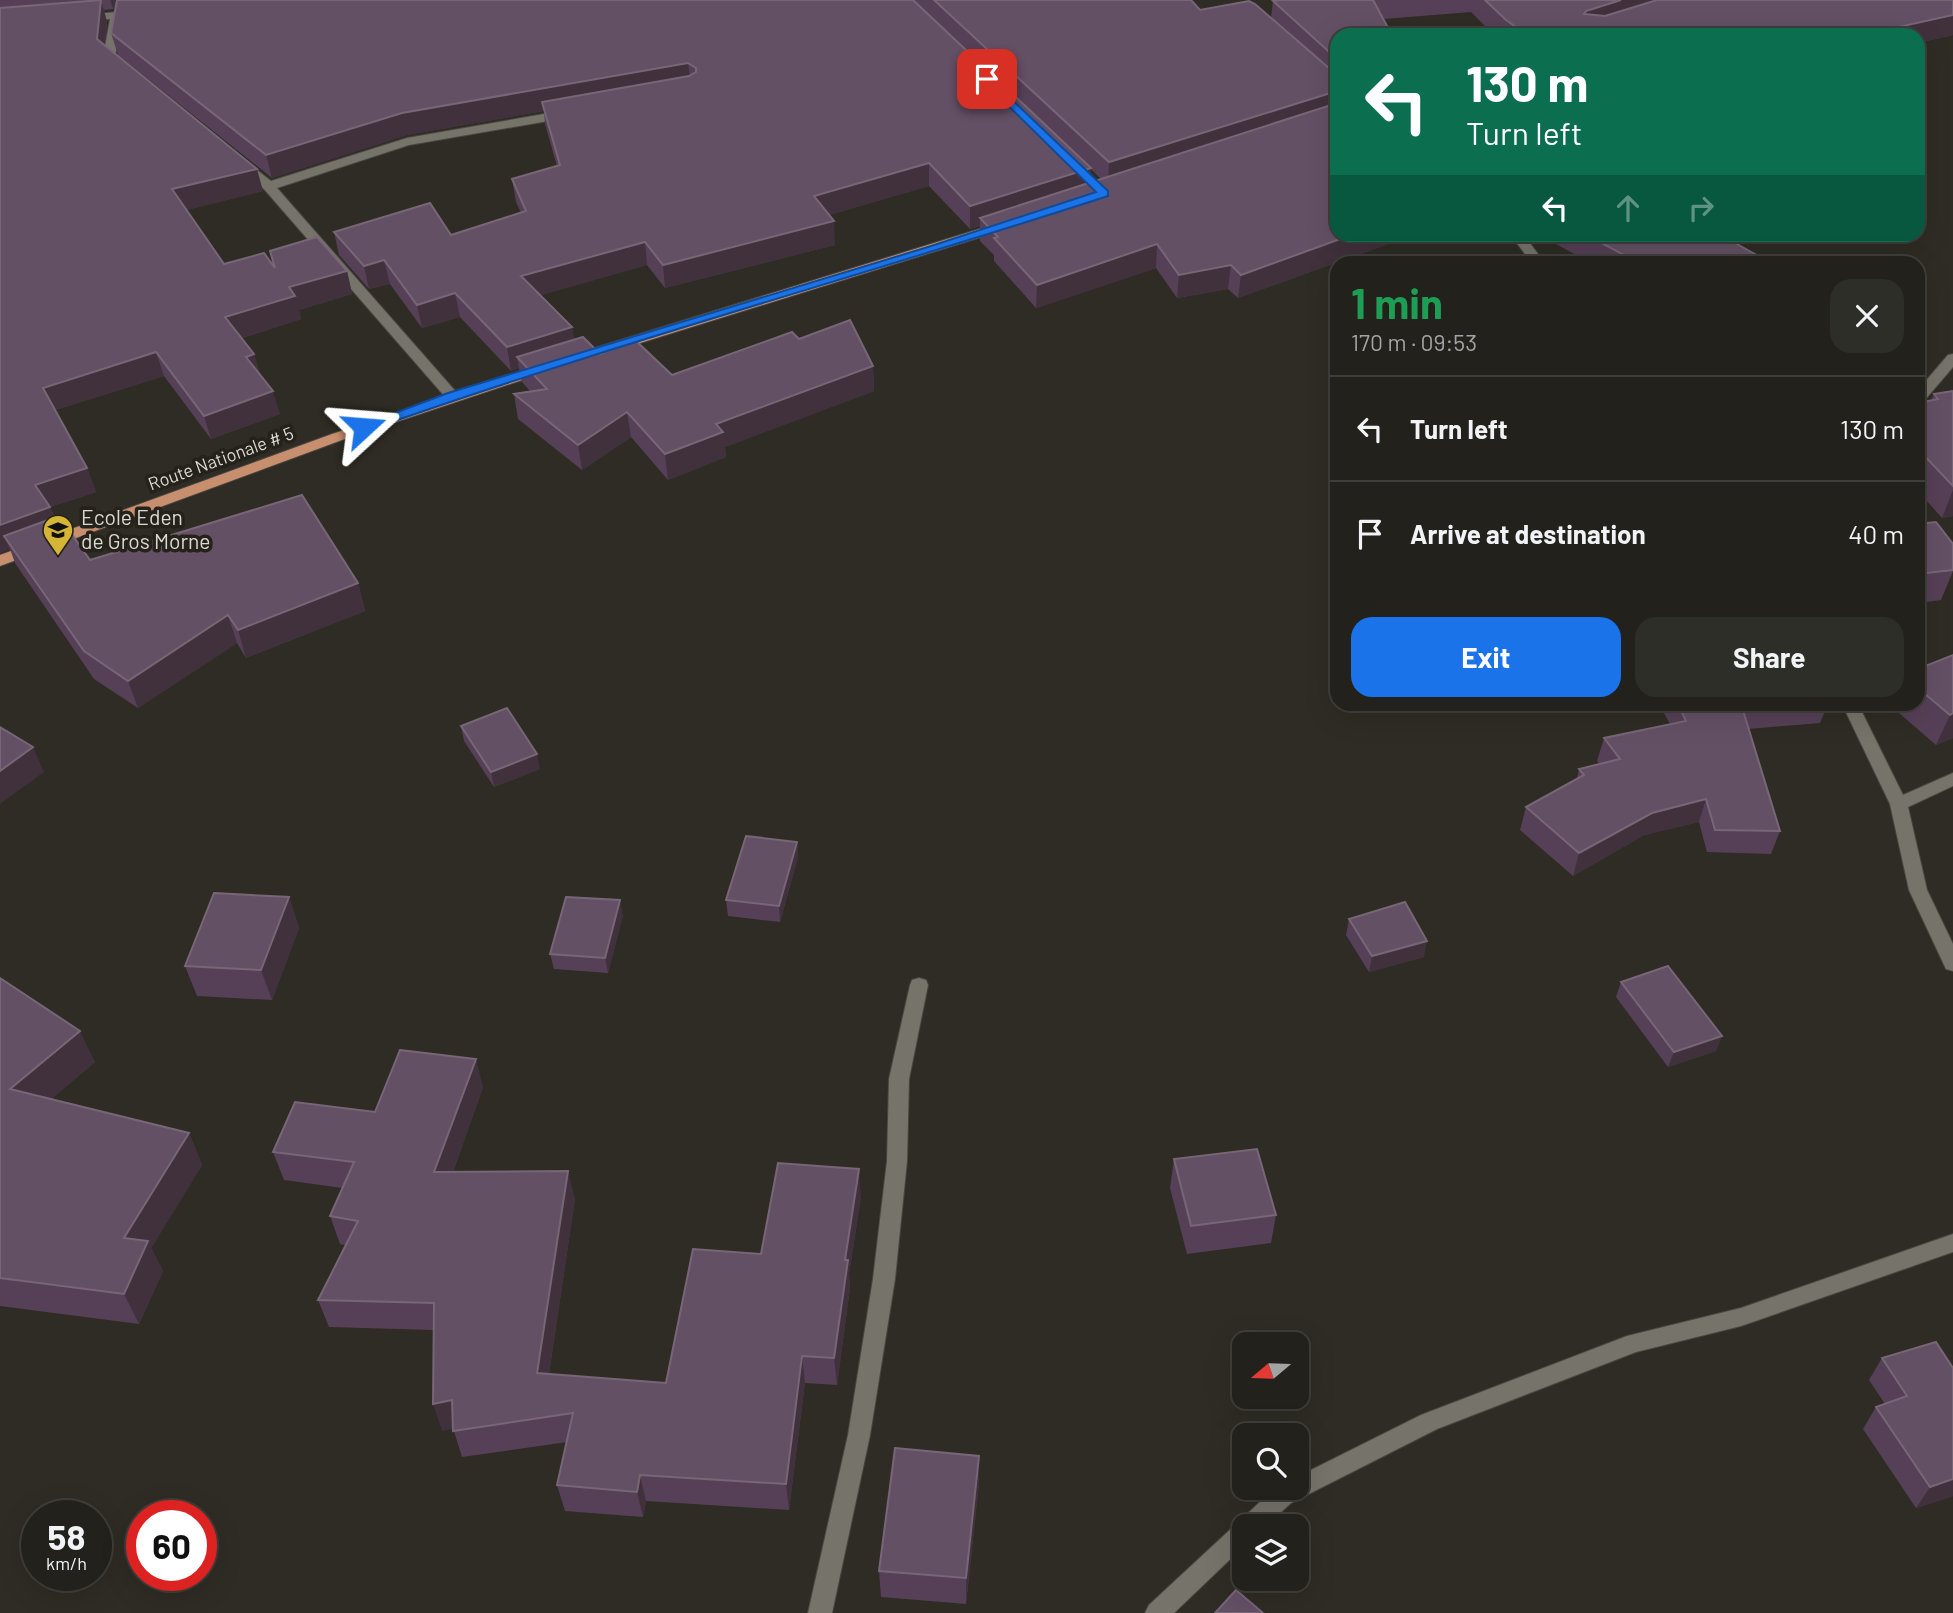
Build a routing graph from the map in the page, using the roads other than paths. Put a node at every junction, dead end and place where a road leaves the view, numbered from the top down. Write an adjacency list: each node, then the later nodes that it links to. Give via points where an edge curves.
1 (65, 19): 2 (street, via 122,11 108,57)
2 (130, 74)
3 (583, 111): 5 (street, via 407,142)
4 (226, 152): 5 (street)
5 (269, 186): 11 (street)
6 (1011, 223): 11 (main road, Route Nationale # 5)
7 (1522, 242): 8 (street)
8 (1533, 256)
9 (1953, 358): 10 (street)
10 (1925, 391)
11 (452, 396): 12 (main road, Route Nationale # 5)
12 (0, 561)
13 (1853, 711): 15 (street)
14 (1953, 779): 15 (street)
15 (1899, 804): 16 (street, via 1918,890)
16 (1953, 964)
17 (919, 985): 21 (street, via 899,1079 896,1174 884,1279 863,1409)
18 (1953, 1243): 19 (street, via 1741,1317 1635,1343 1429,1422 1283,1495)
19 (1263, 1514)
20 (1232, 1542): 22 (street)
21 (820, 1613)
22 (1157, 1613)

